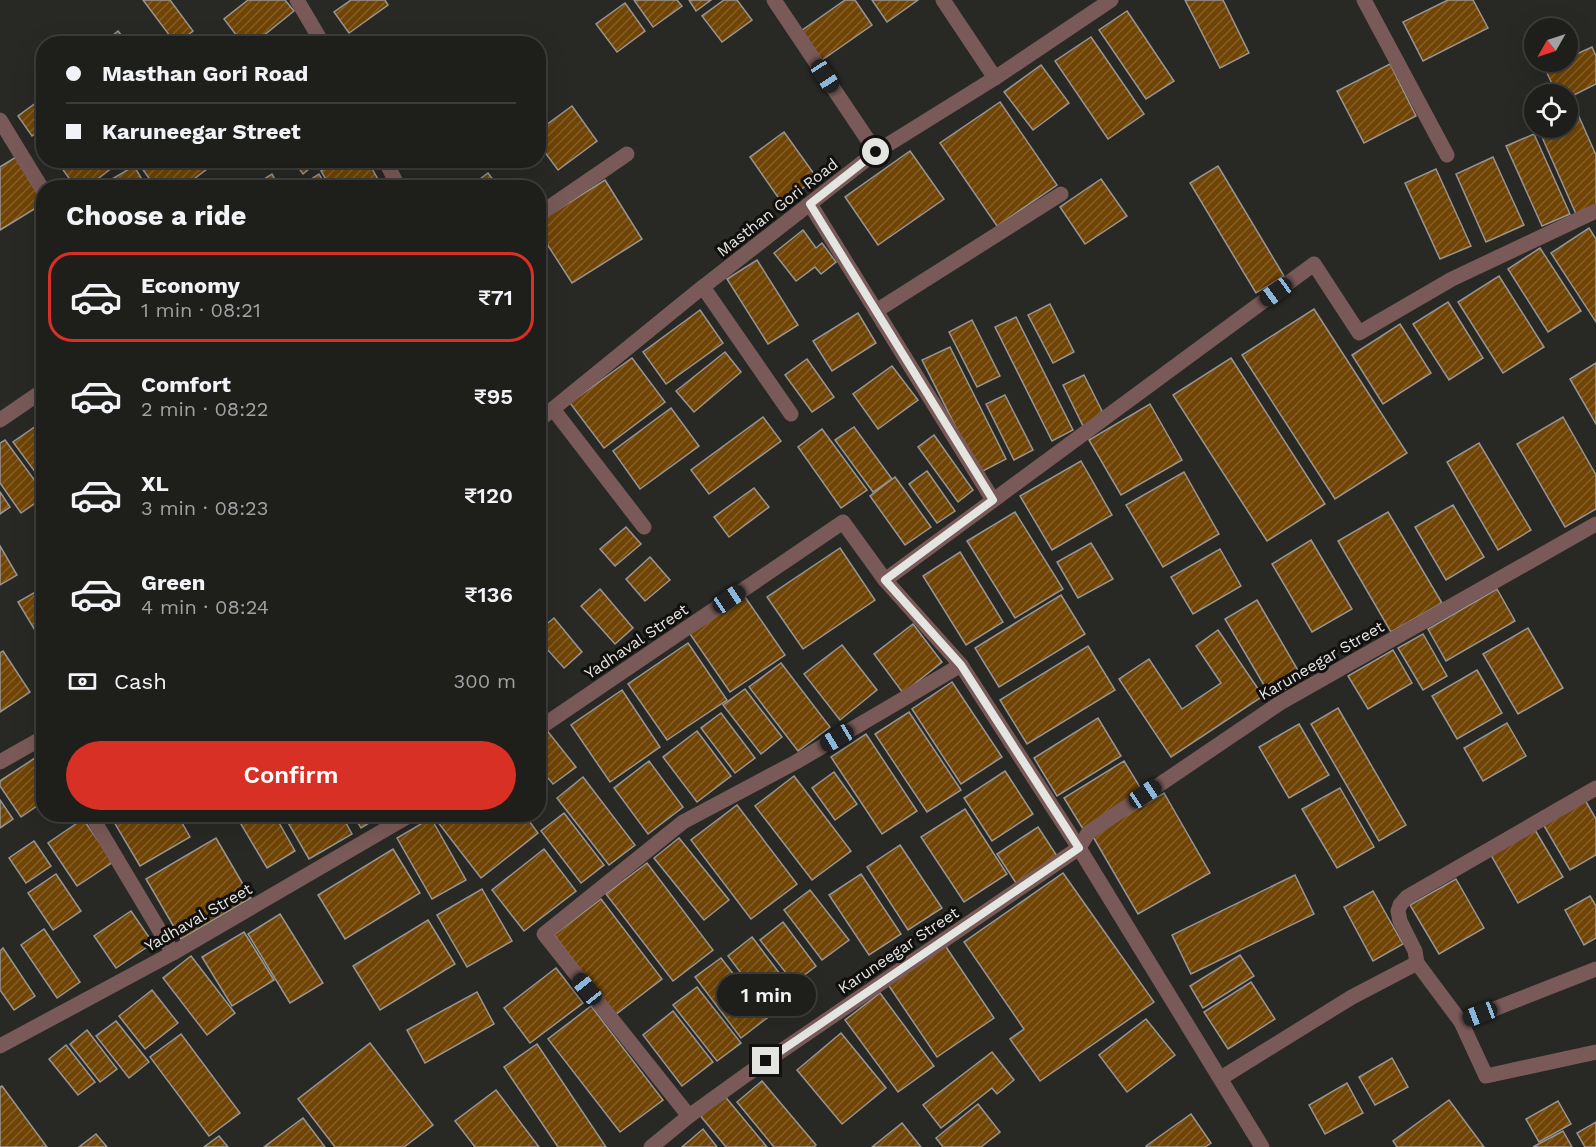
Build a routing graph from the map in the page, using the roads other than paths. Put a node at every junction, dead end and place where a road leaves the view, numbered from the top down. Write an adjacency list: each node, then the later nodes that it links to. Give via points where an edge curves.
1 (297, 0): 6 (street)
2 (774, 0): 9 (street)
3 (943, 0): 7 (street)
4 (1111, 0): 7 (street, Masthan Gori Road)
5 (1364, 0): 11 (street)
6 (318, 36)
7 (995, 78): 9 (street, Masthan Gori Road)
8 (0, 120): 12 (street)
9 (876, 152): 14 (street, Masthan Gori Road)
10 (627, 154): 15 (street)
11 (1447, 155)
12 (37, 180)
13 (1061, 194): 18 (street)
14 (810, 204): 17 (street, Masthan Gori Road); 18 (street)
15 (546, 210)
16 (1596, 212): 24 (street, via 1452,279 1359,333 1314,264)
17 (703, 286): 20 (street, Masthan Gori Road); 22 (street)
18 (876, 311): 24 (street)
19 (36, 395): 23 (street)
20 (553, 409): 21 (street, Masthan Gori Road); 26 (street)
21 (546, 414)
22 (791, 414)
23 (0, 420)
24 (993, 500): 27 (street)
25 (1596, 524): 35 (street, Karuneegar Street, via 1280,703 1088,833)
26 (644, 527)
27 (885, 580): 28 (street); 29 (street, Yadhaval Street, via 843,522)
28 (961, 665): 35 (street); 43 (street, via 796,762 683,822 544,934)
29 (546, 724)
30 (36, 742): 31 (street)
31 (0, 762)
32 (1596, 788): 37 (street, via 1407,897 1398,911)
33 (398, 822): 36 (street, Yadhaval Street)
34 (96, 824): 36 (street)
35 (1079, 848): 42 (street); 43 (street, Karuneegar Street)
36 (173, 953): 40 (street, Yadhaval Street)
37 (1417, 963): 39 (street); 42 (street, via 1352,997)
38 (1596, 969): 39 (street)
39 (1461, 1022): 41 (street, via 1486,1076)
40 (0, 1047)
41 (1596, 1052)
42 (1221, 1078): 45 (street)
43 (689, 1116): 44 (street, Karuneegar Street)
44 (661, 1144)
45 (1262, 1147)

